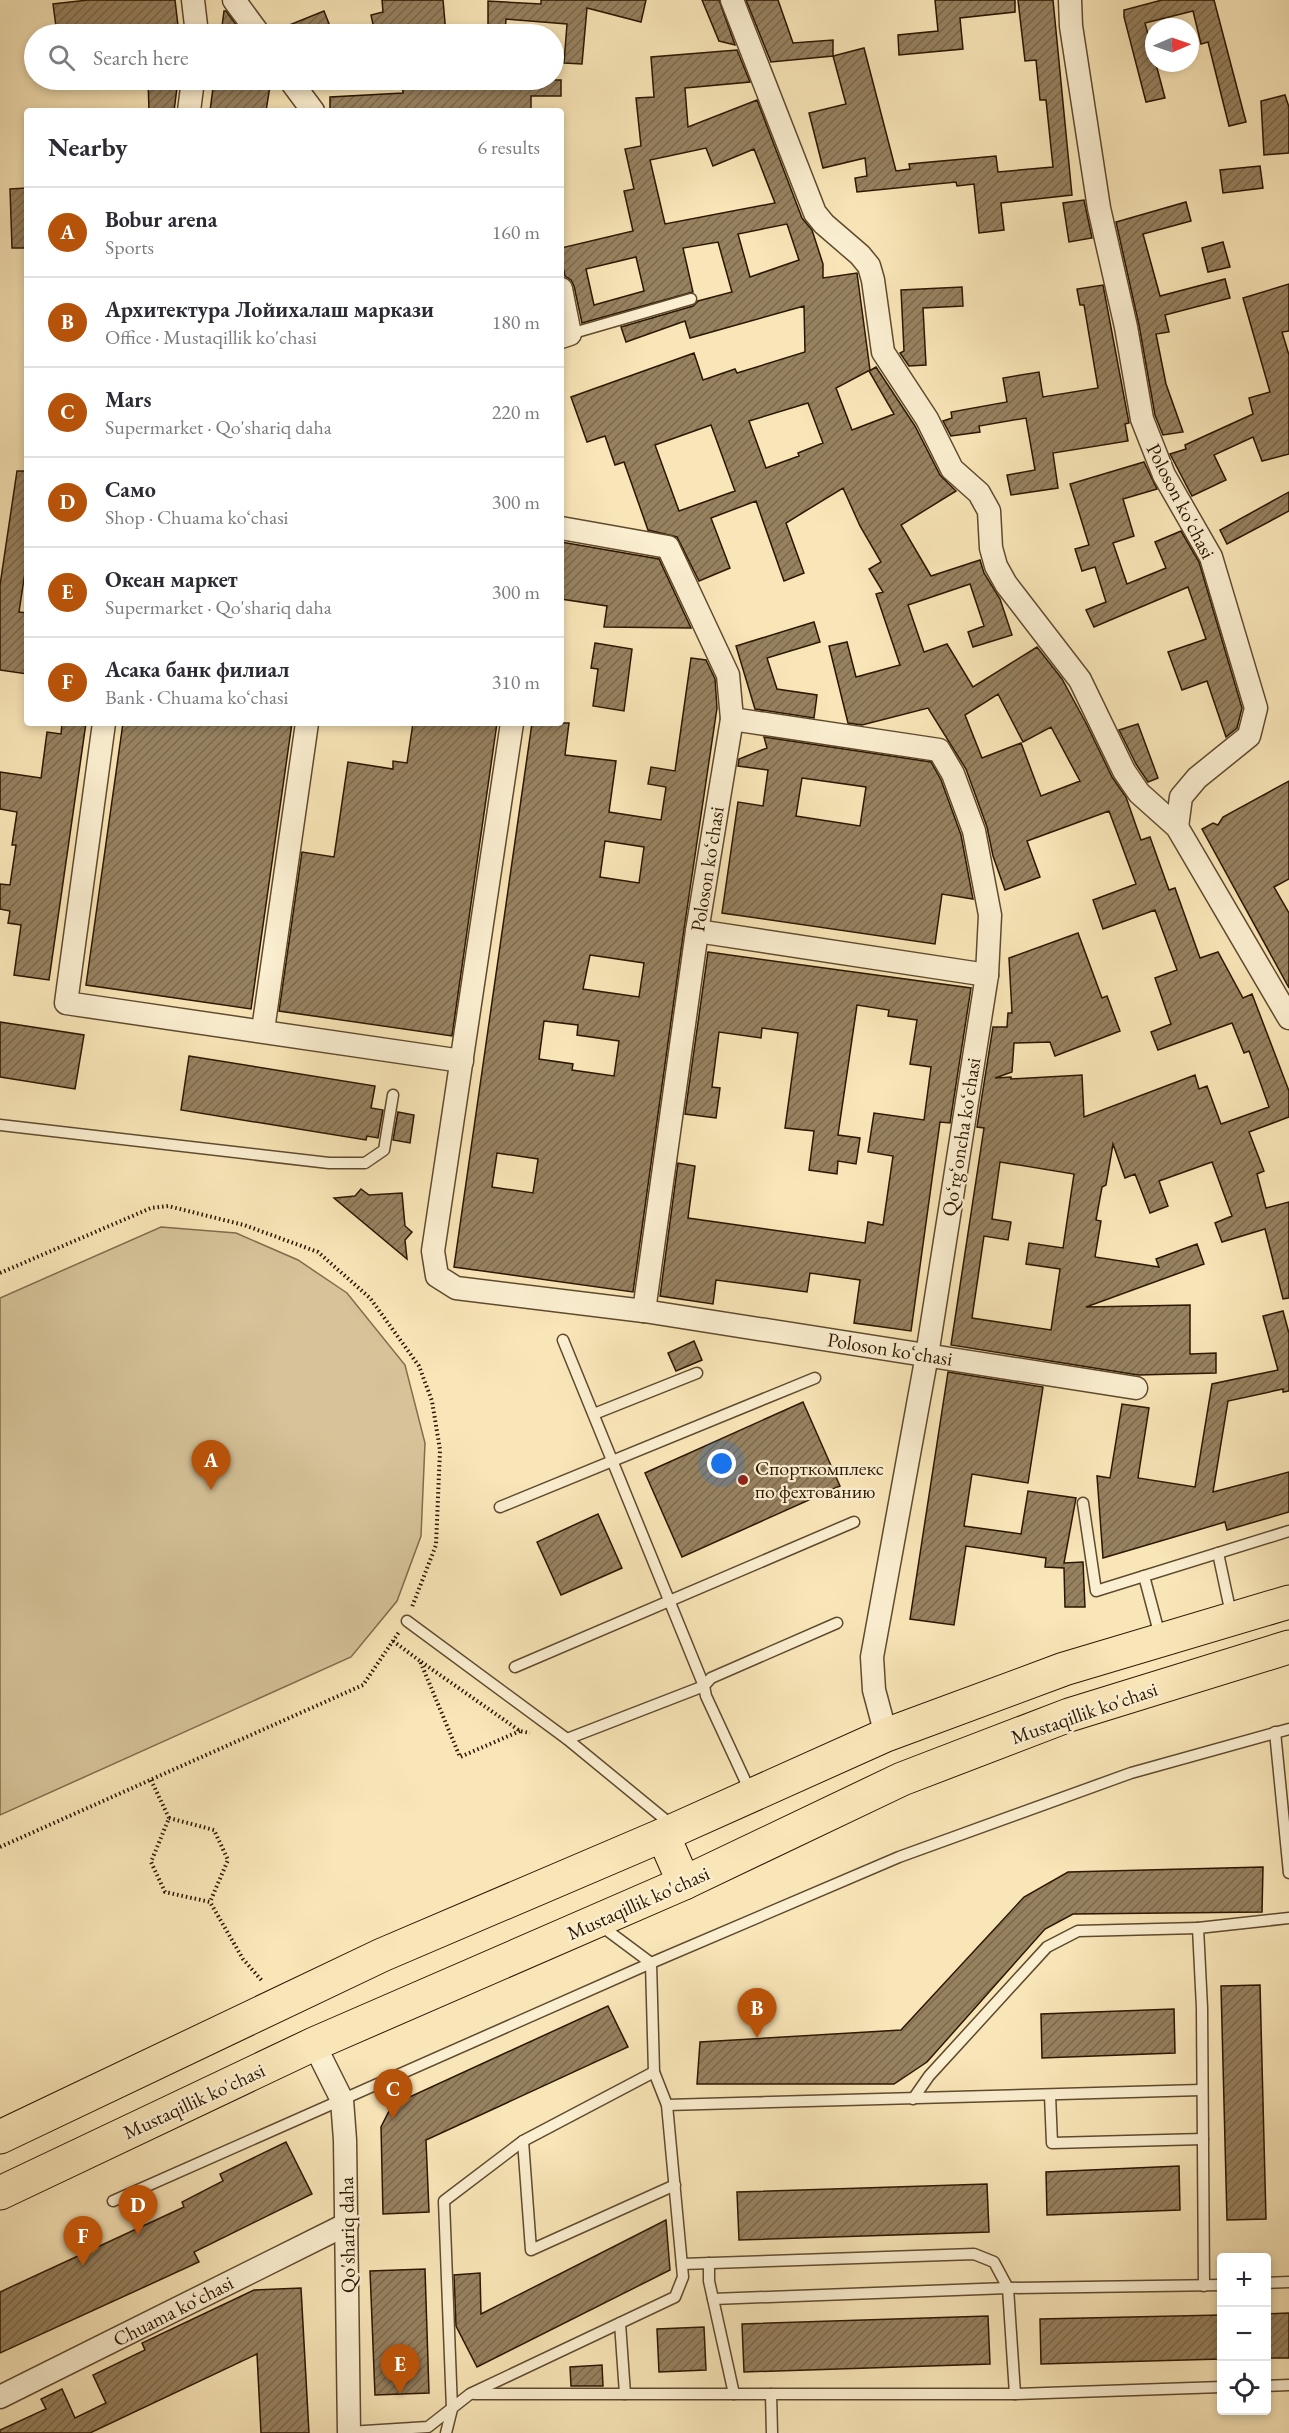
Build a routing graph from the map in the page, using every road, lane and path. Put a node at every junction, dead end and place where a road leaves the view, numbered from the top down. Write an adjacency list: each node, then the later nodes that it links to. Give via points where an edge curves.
1 (193, 0): 5 (street)
2 (234, 0): 6 (street)
3 (732, 0): 18 (street, via 815,213 869,266 883,352 935,433 952,469 979,493 989,511 996,566 1080,680 1139,794)
4 (1070, 0): 18 (street, Poloson ko'chasi, via 1099,208 1142,419 1164,475 1211,557 1256,708 1249,736 1197,778 1181,797)
5 (195, 24)
6 (252, 24)
7 (192, 90): 9 (street)
8 (297, 90): 10 (street)
9 (189, 108)
10 (311, 108)
11 (691, 299): 12 (lane)
12 (565, 336)
13 (564, 529): 14 (street, Poloson koʻchasi, via 668,547 728,675)
14 (732, 719): 19 (street, Poloson koʻchasi); 20 (street, Qoʻrgʻoncha koʻchasi, via 939,750 953,774 974,831 990,915)
15 (104, 726): 22 (street, via 66,1003)
16 (307, 726): 22 (street)
17 (512, 726): 23 (street, Poloson koʻchasi)
18 (1177, 827): 21 (street)
19 (697, 931): 20 (street); 27 (street, Poloson koʻchasi)
20 (987, 975): 29 (street, Qoʻrgʻoncha koʻchasi)
21 (1289, 1018)
22 (263, 1030): 23 (street)
23 (462, 1061): 27 (street, Poloson koʻchasi, via 433,1251 437,1276 456,1288)
24 (393, 1095): 25 (lane, via 384,1150 365,1163 330,1163)
25 (0, 1125)
26 (0, 1273): 44 (path, via 151,1208 168,1206 244,1225 318,1252 370,1298 419,1366 432,1401 440,1450 436,1545)
27 (644, 1311): 29 (street, Poloson koʻchasi)
28 (563, 1340): 33 (lane)
29 (927, 1355): 32 (street, Poloson koʻchasi); 54 (street, Qoʻrgʻoncha koʻchasi, via 872,1657 873,1682)
30 (697, 1373): 33 (lane)
31 (815, 1378): 34 (lane)
32 (1136, 1388)
33 (594, 1414): 34 (lane)
34 (613, 1459): 36 (lane); 41 (lane)
35 (1083, 1503): 40 (lane, via 1096,1591)
36 (500, 1507)
37 (854, 1522): 41 (lane)
38 (1289, 1531): 39 (lane)
39 (1218, 1553): 40 (lane); 43 (lane)
40 (1144, 1576): 46 (lane)
41 (670, 1600): 50 (lane); 51 (lane)
42 (1289, 1602): 43 (main road)
43 (1233, 1619): 46 (main road)
44 (407, 1621): 47 (path); 55 (lane)
45 (837, 1623): 51 (lane, via 711,1678)
46 (1161, 1640): 54 (main road, via 1064,1669)
47 (393, 1641): 49 (path); 57 (path, via 363,1685)
48 (1289, 1647): 56 (main road, Mustaqillik ko'chasi, via 1069,1715)
49 (420, 1660): 49 (path, via 460,1757 520,1731 438,1673)
50 (514, 1667)
51 (704, 1686): 55 (lane); 58 (lane)
52 (1289, 1729): 53 (lane)
53 (1275, 1732): 62 (lane); 68 (lane, via 1131,1773 899,1857)
54 (886, 1735): 56 (main road); 58 (main road)
55 (567, 1739): 60 (lane)
56 (902, 1779): 63 (main road, Mustaqillik ko'chasi)
57 (151, 1780): 59 (path); 61 (path)
58 (752, 1795): 60 (main road)
59 (169, 1818): 64 (path, via 214,1830 228,1860); 64 (path, via 151,1862 165,1892)
60 (669, 1832): 63 (main road); 69 (main road, via 382,1955)
61 (0, 1847)
62 (1289, 1873)
63 (684, 1883): 66 (main road, Mustaqillik ko'chasi)
64 (210, 1902): 69 (path, via 243,1959)
65 (1289, 1918): 67 (lane)
66 (594, 1922): 68 (lane); 70 (main road, Mustaqillik ko'chasi)
67 (1198, 1928): 72 (lane); 74 (lane, via 1078,1931 1047,1947 929,2076)
68 (651, 1964): 71 (lane); 75 (lane)
69 (281, 2003): 77 (main road)
70 (314, 2044): 75 (street, Qo'shariq daha); 81 (main road, Mustaqillik ko'chasi)
71 (654, 2072): 76 (lane); 79 (lane)
72 (1202, 2090): 73 (lane); 78 (lane)
73 (1050, 2096): 74 (lane); 78 (lane, via 1052,2143)
74 (913, 2099): 76 (lane)
75 (342, 2100): 82 (lane); 83 (street, Qo'shariq daha)
76 (667, 2105): 80 (lane)
77 (0, 2137)
78 (1203, 2139): 89 (lane)
79 (523, 2141): 80 (lane, via 531,2250); 102 (lane, via 444,2201)
80 (675, 2185): 85 (lane)
81 (0, 2193)
82 (113, 2201)
83 (347, 2224): 101 (street, Chuama koʻchasi); 103 (street, Qo'shariq daha)
84 (709, 2263): 85 (lane); 90 (lane, via 974,2254 994,2262); 91 (lane)
85 (682, 2264): 92 (lane, via 683,2277 675,2297)
86 (1289, 2282): 87 (lane)
87 (1271, 2283)
88 (1217, 2285): 89 (lane)
89 (1204, 2286): 90 (lane)
90 (1008, 2288): 91 (lane); 100 (lane)
91 (713, 2299): 98 (lane)
92 (621, 2323): 96 (lane); 97 (lane)
93 (1289, 2385): 94 (lane)
94 (1271, 2386)
95 (1217, 2387): 100 (lane)
96 (470, 2394): 97 (lane); 102 (lane)
97 (625, 2394): 98 (lane)
98 (734, 2394): 99 (lane)
99 (771, 2394): 100 (lane); 105 (lane)
100 (1015, 2394)
101 (0, 2397)
102 (452, 2409): 103 (lane, via 428,2427); 104 (lane)
103 (349, 2432)
104 (446, 2433)
105 (772, 2433)

